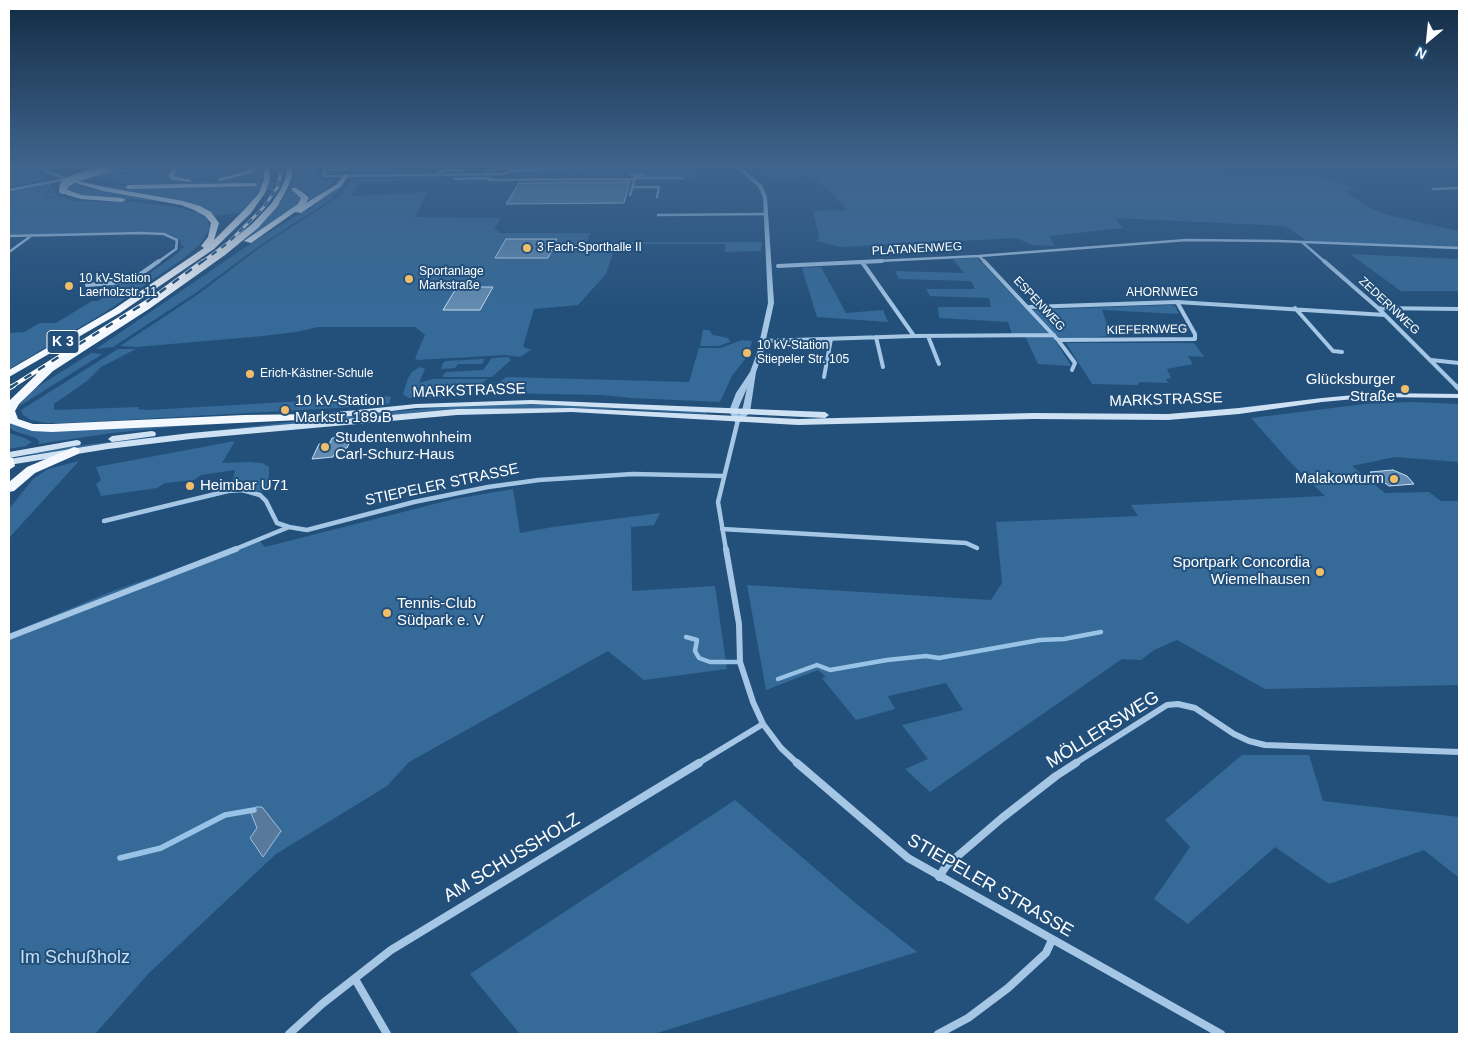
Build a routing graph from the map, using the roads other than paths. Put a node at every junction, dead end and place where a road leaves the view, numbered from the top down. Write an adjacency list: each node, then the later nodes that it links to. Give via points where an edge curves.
1 (766, 214): 31 (street, via 771,303)
2 (209, 215): 14 (highway, via 215,223 212,237)
3 (244, 215): 14 (highway, K 3)
4 (265, 215): 17 (highway, K 3)
5 (288, 215): 17 (highway)
6 (658, 215): 7 (street)
7 (693, 215)
8 (9, 236): 9 (street)
9 (31, 236): 12 (street); 18 (street, via 142,233 164,234 177,240 176,250 134,278)
10 (1302, 242): 11 (street, PLATANENWEG); 13 (street, PLATANENWEG, via 1158,242); 22 (street, ZEDERNWEG)
11 (1459, 248)
12 (9, 252)
13 (979, 256): 15 (street, PLATANENWEG); 20 (street, ESPENWEG)
14 (195, 259): 40 (highway, K 3, via 117,311)
15 (862, 262): 16 (street, PLATANENWEG); 26 (street, PLATANENWEG)
16 (778, 266)
17 (198, 272): 37 (highway, K 3)
18 (87, 285)
19 (1177, 302): 20 (street, AHORNWEG); 21 (street, AHORNWEG); 30 (street, KIEFERNWEG, via 1195,339)
20 (1029, 308): 25 (street, ESPENWEG)
21 (1295, 308): 24 (street, AHORNWEG); 32 (street, via 1333,351)
22 (1378, 308): 23 (street); 24 (street, ZEDERNWEG)
23 (1459, 308)
24 (1385, 315): 33 (street, ZEDERNWEG)
25 (1054, 335): 27 (street); 30 (street, ESPENWEG)
26 (914, 336): 27 (street); 28 (street)
27 (928, 336): 35 (street)
28 (876, 337): 29 (street); 36 (street)
29 (831, 339): 31 (street); 41 (street)
30 (1058, 340): 38 (street, ESPENWEG, via 1075,363)
31 (763, 341): 39 (street)
32 (1342, 352)
33 (1431, 360): 34 (street); 42 (street, ZEDERNWEG)
34 (1459, 363)
35 (939, 364)
36 (883, 367)
37 (49, 370): 43 (highway, K 3); 47 (highway, via 14,402 9,411 13,421 32,427 52,428)
38 (1072, 370)
39 (753, 372): 45 (street); 46 (street)
40 (9, 374)
41 (824, 377)
42 (1459, 389)
43 (9, 394)
44 (1459, 396): 48 (main road, MARKSTRASSE, via 1376,395 1189,416)
45 (733, 411): 46 (main road, MARKSTRASSE); 47 (main road, MARKSTRASSE, via 483,402); 49 (street)
46 (746, 412): 48 (main road, MARKSTRASSE); 49 (street)
47 (316, 417): 51 (main road, MARKSTRASSE, via 131,436)
48 (873, 419): 49 (main road, MARKSTRASSE, via 807,422)
49 (738, 420): 50 (main road, MARKSTRASSE, via 572,410 457,412 200,435); 52 (street, STIEPELER STRASSE)
50 (74, 451): 51 (main road, MARKSTRASSE); 53 (highway, via 31,470)
51 (9, 461)
52 (724, 476): 55 (street, STIEPELER STRASSE, via 633,474 539,480 423,500 307,530); 56 (street, STIEPELER STRASSE, via 718,502)
53 (9, 488)
54 (104, 521): 55 (street, via 242,490 260,495 276,523)
55 (288, 527): 58 (street, STIEPELER STRASSE)
56 (722, 529): 57 (street, via 966,543); 59 (street, STIEPELER STRASSE, via 739,624 740,662)
57 (977, 548)
58 (9, 637)
59 (763, 724): 61 (street, STIEPELER STRASSE, via 794,760 846,807 908,858); 63 (street, AM SCHUSSHOLZ, via 391,950)
60 (1459, 752): 61 (street, MÖLLERSWEG, via 1265,745 1234,734 1195,708 1166,705 1056,776 946,866)
61 (939, 877): 62 (street, STIEPELER STRASSE)
62 (1052, 940): 66 (street, via 1046,953 1008,988 968,1018); 67 (street, STIEPELER STRASSE)
63 (354, 979): 64 (street, AM SCHUSSHOLZ); 65 (street)
64 (289, 1034)
65 (388, 1034)
66 (938, 1034)
67 (1221, 1034)

